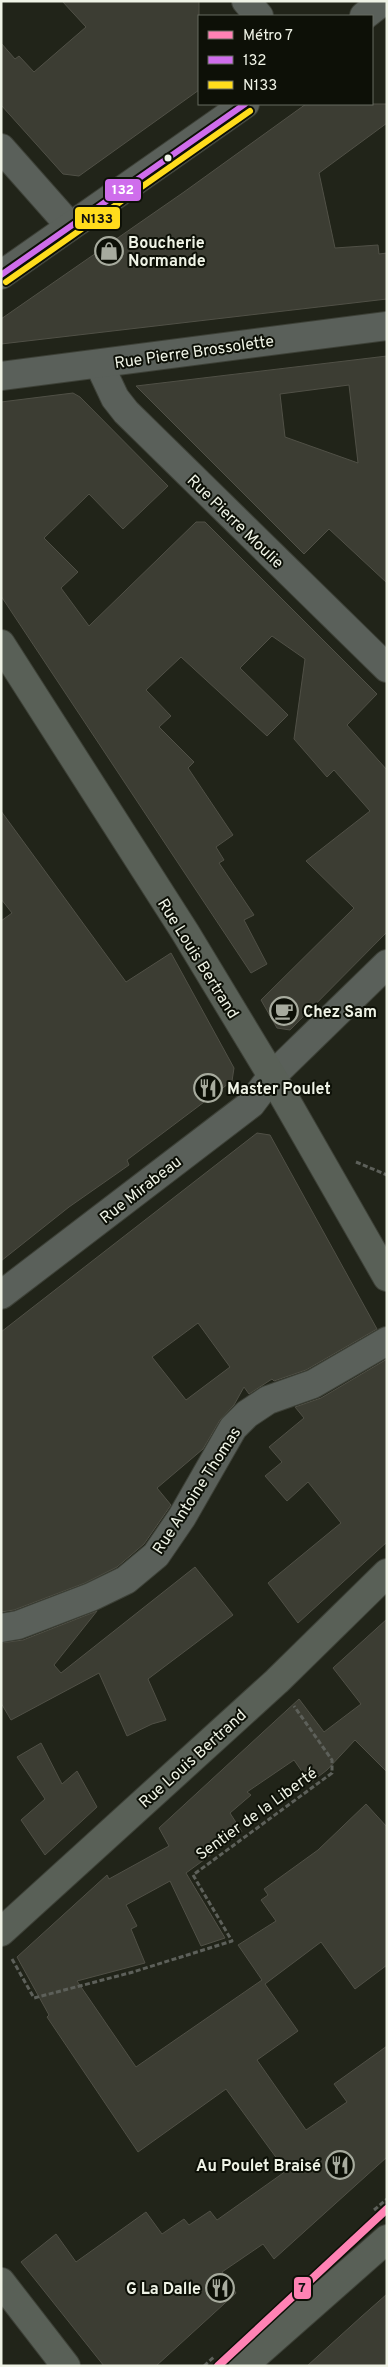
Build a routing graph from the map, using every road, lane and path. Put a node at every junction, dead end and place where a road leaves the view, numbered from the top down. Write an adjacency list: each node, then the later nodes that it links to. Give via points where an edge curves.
1 (246, 1): 3 (street)
2 (383, 1): 4 (street)
3 (258, 15)
4 (365, 15)
5 (244, 105): 7 (street)
6 (1, 148): 7 (street)
7 (70, 226): 8 (street)
8 (1, 275)
9 (387, 326): 10 (street, Rue Pierre Brossolette)
10 (100, 364): 11 (street, Rue Pierre Brossolette); 13 (street, Rue Pierre Moulie, via 115,398 126,412)
11 (1, 376)
12 (1, 644): 15 (main road, Rue Louis Bertrand, via 185,932)
13 (387, 668)
14 (387, 964): 15 (street, Rue Mirabeau)
15 (272, 1076): 18 (main road, Rue Louis Bertrand); 19 (street, Rue Mirabeau, via 251,1104)
16 (353, 1160): 17 (path)
17 (387, 1175)
18 (387, 1277)
19 (1, 1295)
20 (387, 1341): 22 (street, Rue Antoine Thomas, via 313,1384 268,1400 247,1414 233,1428 156,1555 126,1580 91,1597 18,1625)
21 (385, 1577): 23 (main road, Rue Louis Bertrand)
22 (1, 1628)
23 (277, 1681): 24 (main road, Rue Louis Bertrand); 24 (path, Sentier de la Liberté, via 332,1760 332,1773 194,1875 232,1941 34,1998)
24 (5, 1943)
25 (387, 2239): 28 (main road)
26 (1, 2282): 27 (main road)
27 (66, 2366)
28 (243, 2366)

